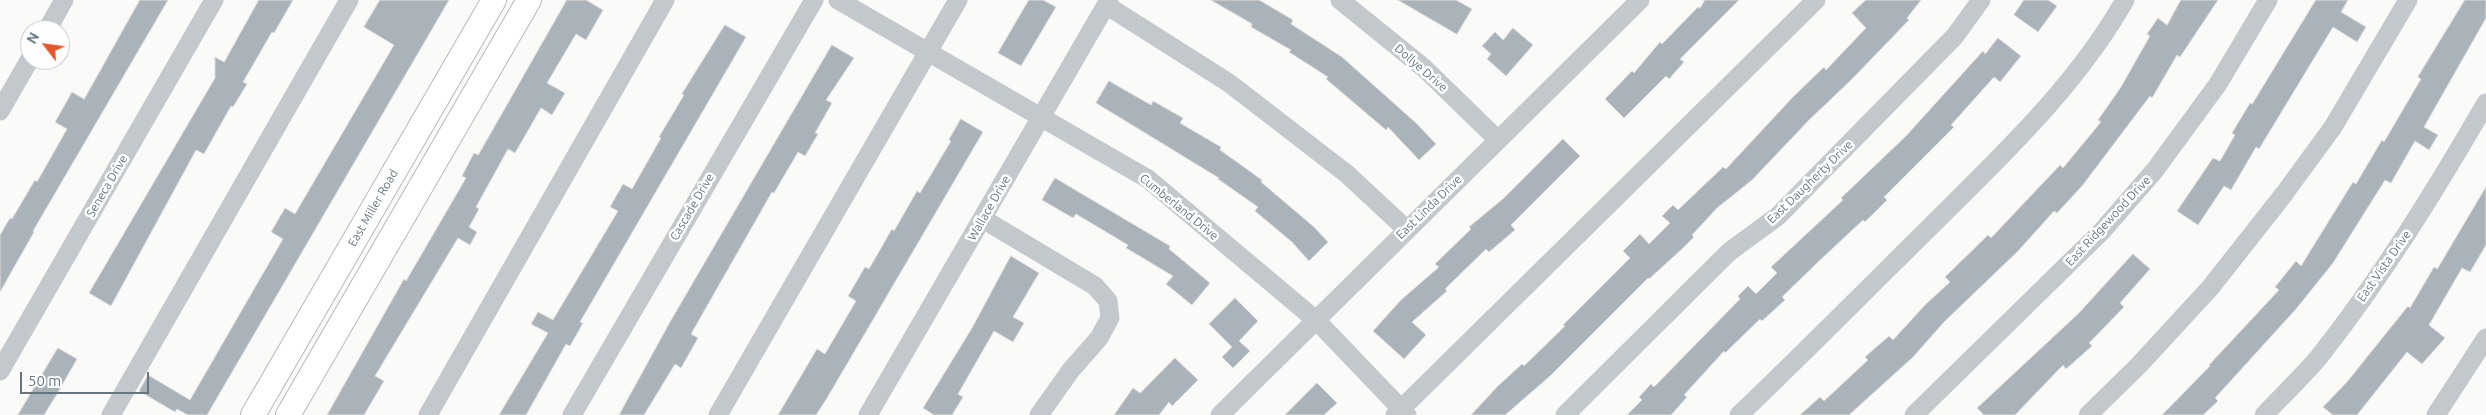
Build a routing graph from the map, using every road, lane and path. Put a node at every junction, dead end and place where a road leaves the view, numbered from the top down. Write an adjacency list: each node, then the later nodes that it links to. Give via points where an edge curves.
1 (64, 0): 18 (street)
2 (214, 0): 31 (street, Seneca Drive)
3 (349, 0): 33 (street)
4 (494, 0): 27 (main road, East Miller Road)
5 (529, 0): 28 (main road)
6 (665, 0): 36 (street)
7 (814, 0): 37 (street, Cascade Drive)
8 (838, 0): 19 (street, Cumberland Drive)
9 (958, 0): 19 (street)
10 (1340, 0): 24 (street, Dollye Drive, via 1424,68)
11 (1640, 0): 24 (street, East Linda Drive)
12 (1816, 0): 32 (street)
13 (1981, 0): 42 (street, East Daugherty Drive, via 1955,36 1778,216 1729,252)
14 (2126, 0): 43 (street, via 2057,96 1990,167)
15 (2268, 0): 44 (street, East Ridgewood Drive, via 2218,84 2155,170 2102,230)
16 (2408, 0): 45 (street, via 2333,127 2284,194 2210,288)
17 (1108, 3): 23 (street, Wallace Drive); 26 (street, via 1229,83 1347,174)
18 (53, 20)
19 (928, 52): 23 (street, Cumberland Drive); 38 (street)
20 (24, 70): 22 (street)
21 (2486, 103): 46 (street, East Vista Drive, via 2435,192 2362,298 2318,358)
22 (0, 111)
23 (1041, 118): 25 (street, Wallace Drive); 29 (street, Cumberland Drive, via 1148,179)
24 (1498, 140): 26 (street, East Linda Drive)
25 (983, 219): 39 (street, Wallace Drive); 40 (street, via 1095,286 1108,301 1110,318 1099,338)
26 (1406, 229): 29 (street, East Linda Drive)
27 (354, 240): 28 (main road); 34 (main road, East Miller Road)
28 (381, 255): 35 (main road)
29 (1318, 321): 32 (street, Cumberland Drive); 41 (street, East Linda Drive)
30 (2486, 338): 47 (street)
31 (0, 371)
32 (1401, 413)
33 (111, 415)
34 (252, 415)
35 (288, 415)
36 (428, 415)
37 (572, 415)
38 (718, 415)
39 (868, 415)
40 (1039, 415)
41 (1220, 415)
42 (1565, 415)
43 (1739, 415)
44 (1914, 415)
45 (2088, 415)
46 (2264, 415)
47 (2436, 415)

